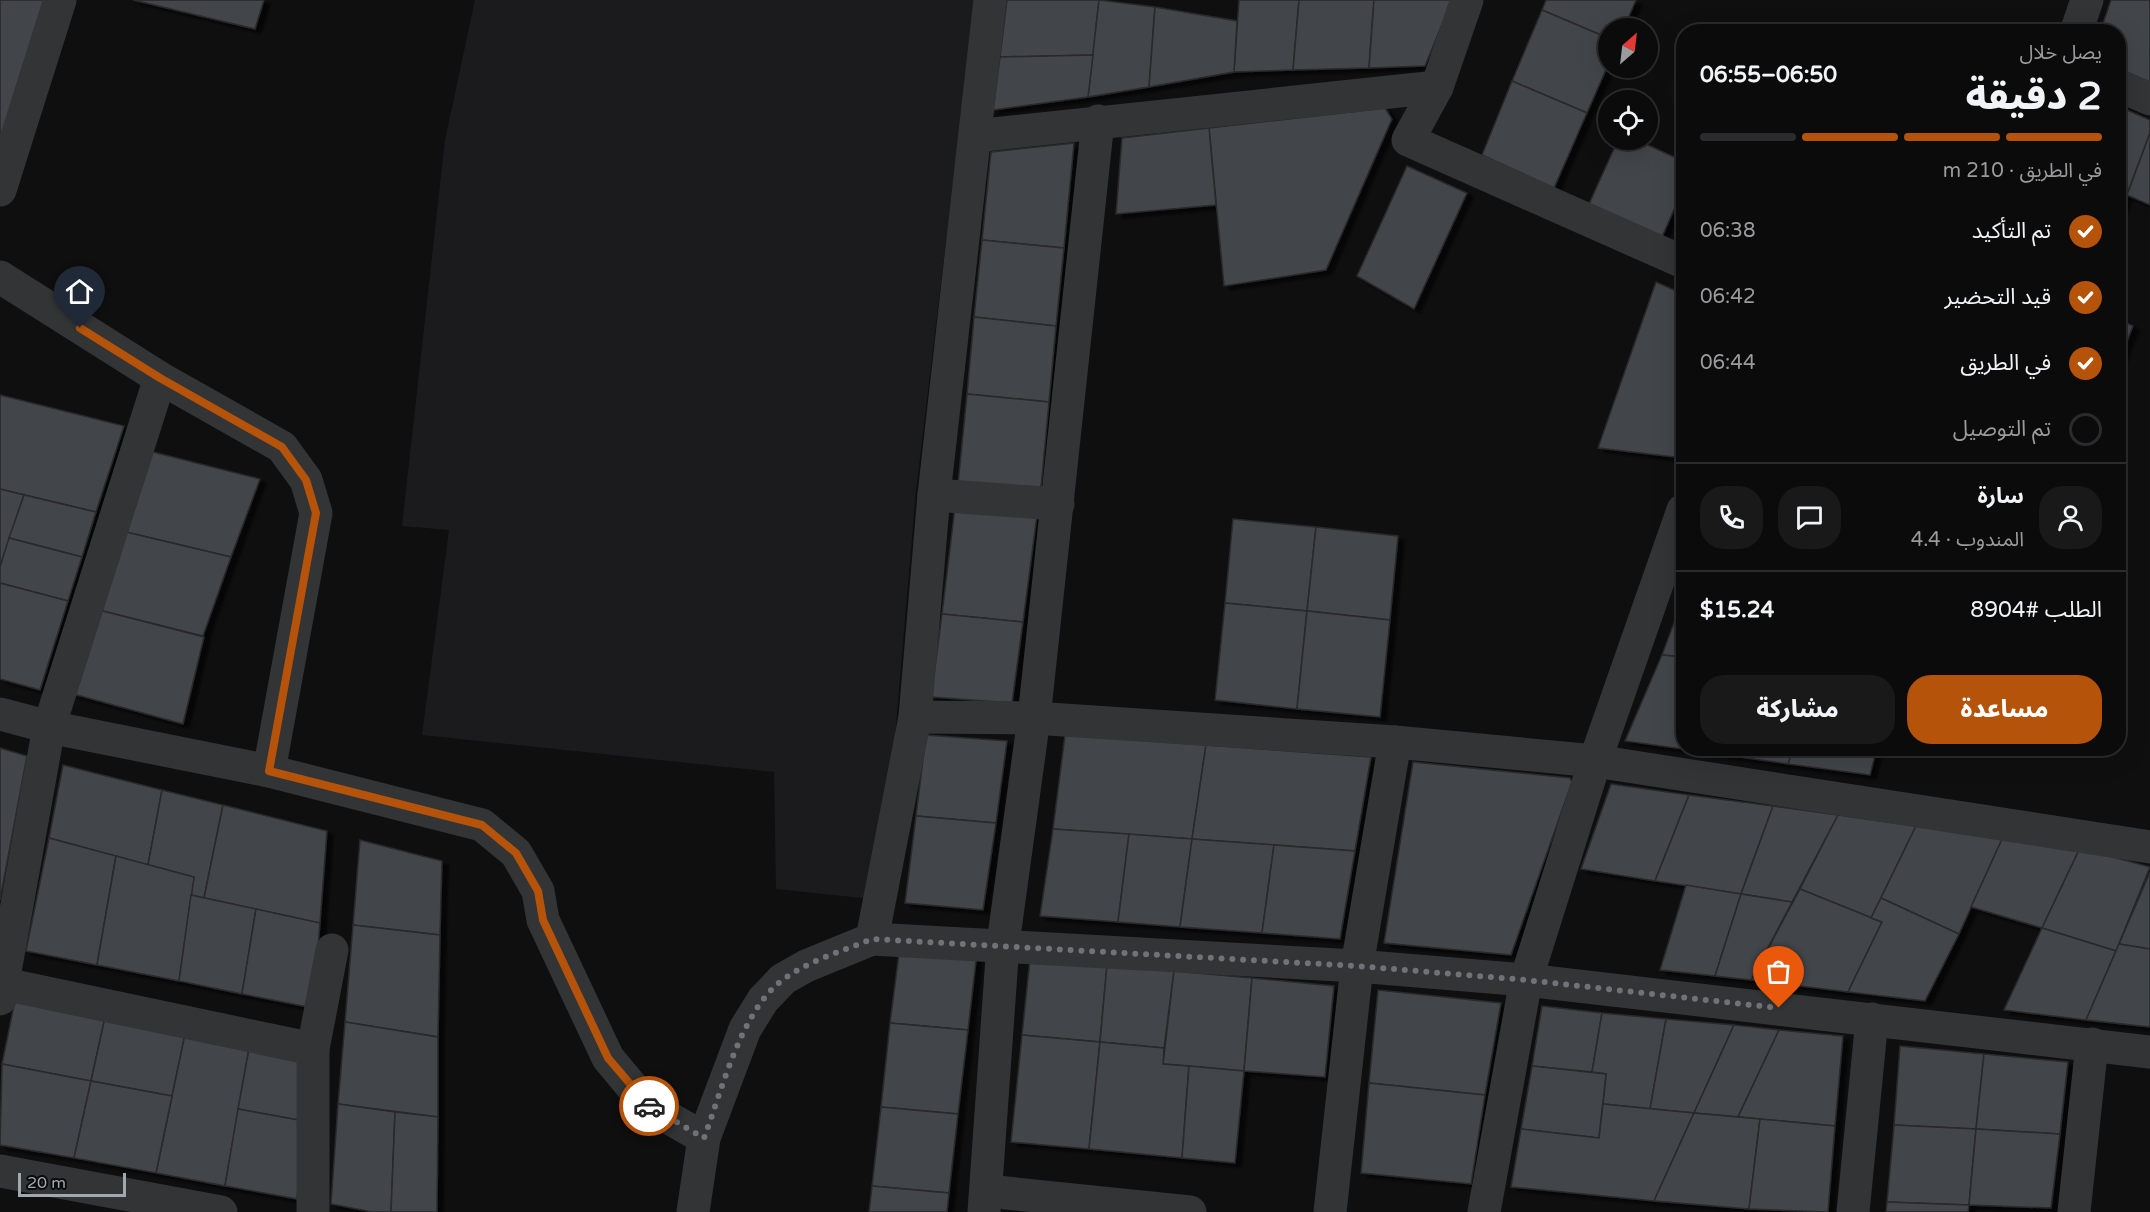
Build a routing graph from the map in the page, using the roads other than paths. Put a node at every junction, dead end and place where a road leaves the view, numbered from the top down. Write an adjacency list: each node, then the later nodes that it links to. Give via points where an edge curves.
1 (60, 0): 11 (street)
2 (990, 0): 10 (street)
3 (1467, 0): 6 (street)
4 (2088, 0): 5 (street)
5 (2079, 24)
6 (1437, 87): 9 (street); 12 (street, via 1408,140)
7 (2126, 88): 8 (street)
8 (2150, 99)
9 (1098, 121): 10 (street); 16 (street)
10 (975, 136): 15 (street)
11 (0, 190)
12 (1676, 259)
13 (0, 277): 14 (street)
14 (160, 378): 21 (street); 24 (street, via 282,447 306,480 316,513)
15 (934, 495): 16 (street); 19 (street)
16 (1058, 504): 20 (street)
17 (1676, 530): 23 (street)
18 (0, 714): 21 (street)
19 (915, 717): 20 (street); 26 (street)
20 (1034, 718): 22 (street); 27 (street)
21 (49, 728): 24 (street); 31 (street)
22 (1395, 742): 23 (street); 29 (street)
23 (1595, 761): 25 (street); 30 (street)
24 (269, 771): 36 (street, via 482,825 516,853 538,891 543,920 608,1058 648,1106)
25 (2150, 847)
26 (872, 939): 27 (street); 36 (street, via 798,970 763,1000 745,1029)
27 (1003, 944): 29 (street); 38 (street)
28 (332, 950): 34 (street)
29 (1357, 966): 30 (street); 43 (street)
30 (1526, 980): 32 (street); 44 (street)
31 (2, 992): 34 (street)
32 (1872, 1019): 33 (street); 45 (street)
33 (2092, 1044): 35 (street); 46 (street)
34 (313, 1048): 40 (street)
35 (2150, 1052)
36 (704, 1138): 41 (street)
37 (0, 1171): 39 (street)
38 (985, 1201): 42 (street)
39 (221, 1212)
40 (313, 1212)
41 (693, 1212)
42 (1190, 1212)
43 (1330, 1212)
44 (1484, 1212)
45 (1853, 1212)
46 (2074, 1212)

